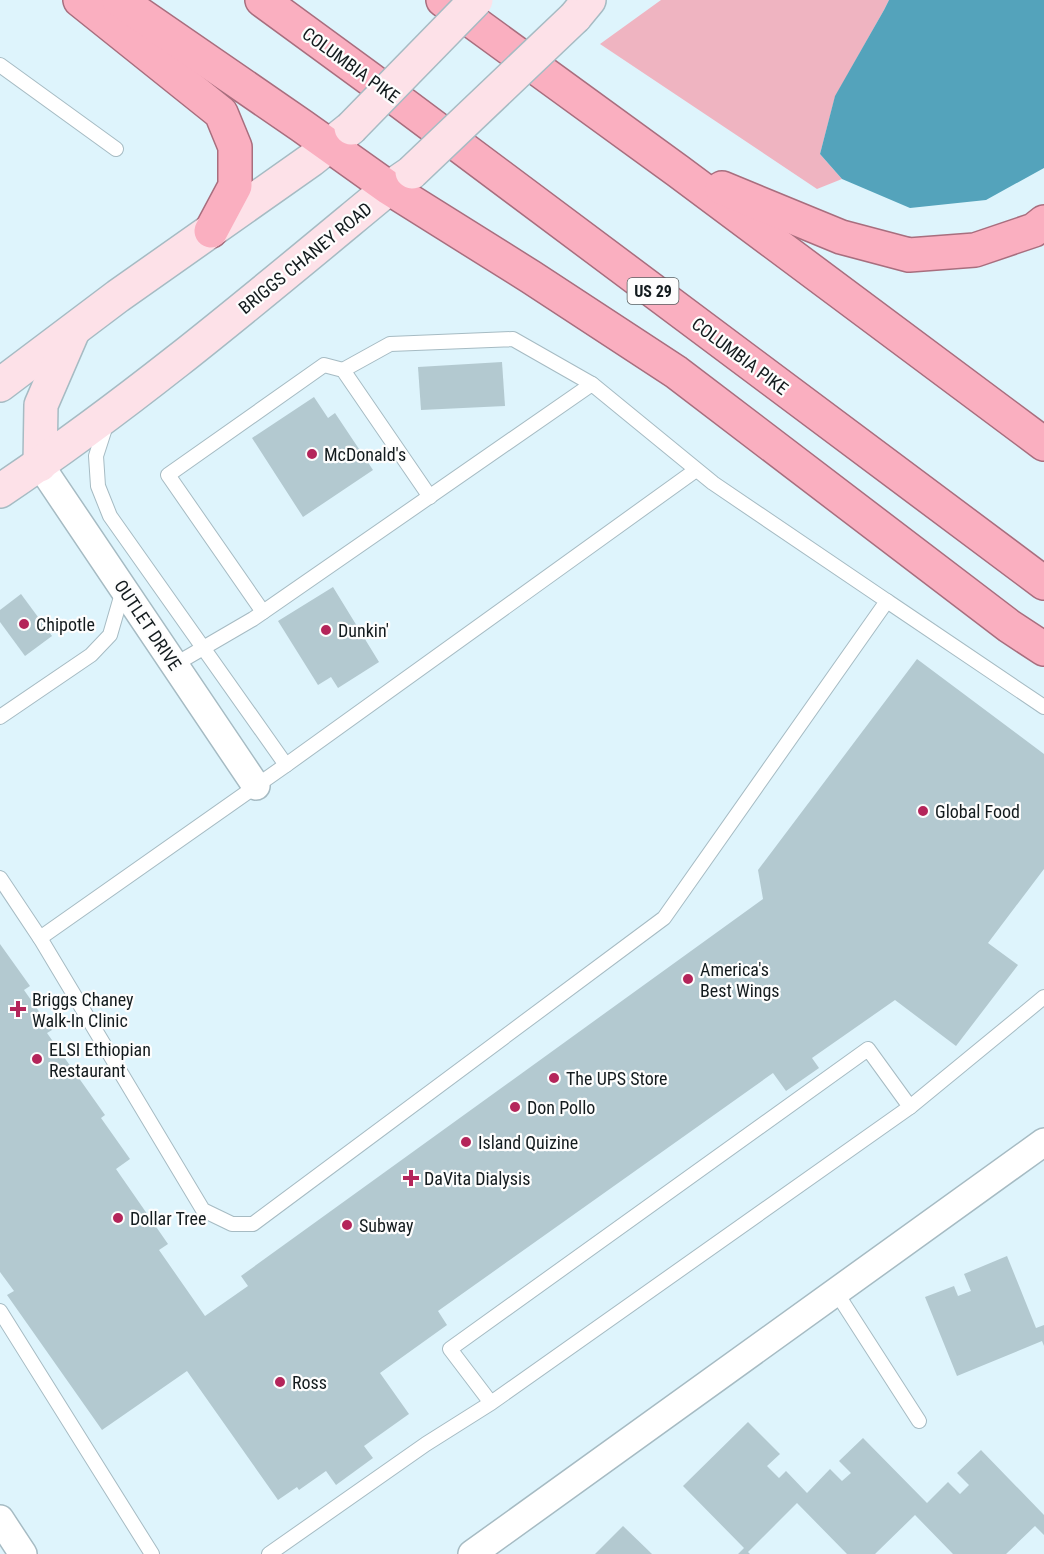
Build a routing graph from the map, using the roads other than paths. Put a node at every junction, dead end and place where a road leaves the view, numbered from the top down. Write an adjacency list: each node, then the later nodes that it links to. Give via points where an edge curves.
1 (80, 0): 13 (highway, via 221,113 235,147 235,186)
2 (119, 0): 8 (highway)
3 (262, 0): 24 (highway, COLUMBIA PIKE / US 29)
4 (443, 0): 10 (highway)
5 (476, 0): 8 (main road, bridge)
6 (582, 9): 11 (main road, BRIGGS CHANEY ROAD, bridge)
7 (0, 65): 9 (lane)
8 (341, 137): 11 (highway); 13 (main road)
9 (116, 149)
10 (678, 171): 12 (highway, via 841,237 909,255 975,250 1034,230); 19 (highway)
11 (400, 180): 18 (main road, BRIGGS CHANEY ROAD); 29 (highway, via 531,277 676,372)
12 (1044, 222)
13 (211, 231): 14 (main road)
14 (74, 329): 17 (main road); 20 (main road, via 41,405)
15 (343, 370): 16 (lane, via 390,344 513,339); 23 (lane); 27 (lane, via 324,365 168,475)
16 (592, 384): 21 (lane); 23 (lane)
17 (0, 385)
18 (109, 415): 20 (main road, BRIGGS CHANEY ROAD); 28 (lane, via 96,456 98,486 110,516)
19 (1044, 444)
20 (40, 465): 22 (main road, BRIGGS CHANEY ROAD); 25 (street, OUTLET DRIVE)
21 (696, 471): 26 (lane); 33 (lane)
22 (0, 491)
23 (430, 497): 27 (lane)
24 (1044, 584)
25 (123, 588): 30 (street, OUTLET DRIVE); 32 (lane, via 110,635 91,655)
26 (888, 601): 31 (lane); 36 (lane, via 664,918 253,1224 232,1224 203,1210)
27 (263, 612): 28 (lane)
28 (202, 647): 30 (lane); 33 (lane)
29 (1044, 649)
30 (174, 665): 34 (street, OUTLET DRIVE)
31 (1044, 707)
32 (0, 717)
33 (286, 765): 34 (lane)
34 (256, 786): 36 (lane)
35 (0, 878): 36 (lane)
36 (40, 938)
37 (1044, 997): 38 (lane)
38 (910, 1107): 42 (lane); 42 (lane, via 868,1049 450,1349)
39 (1044, 1142): 40 (street)
40 (836, 1292): 43 (lane); 48 (street)
41 (0, 1311): 46 (lane)
42 (491, 1403): 47 (lane)
43 (919, 1421)
44 (0, 1519): 45 (street)
45 (22, 1554)
46 (152, 1554)
47 (269, 1554)
48 (472, 1554)

